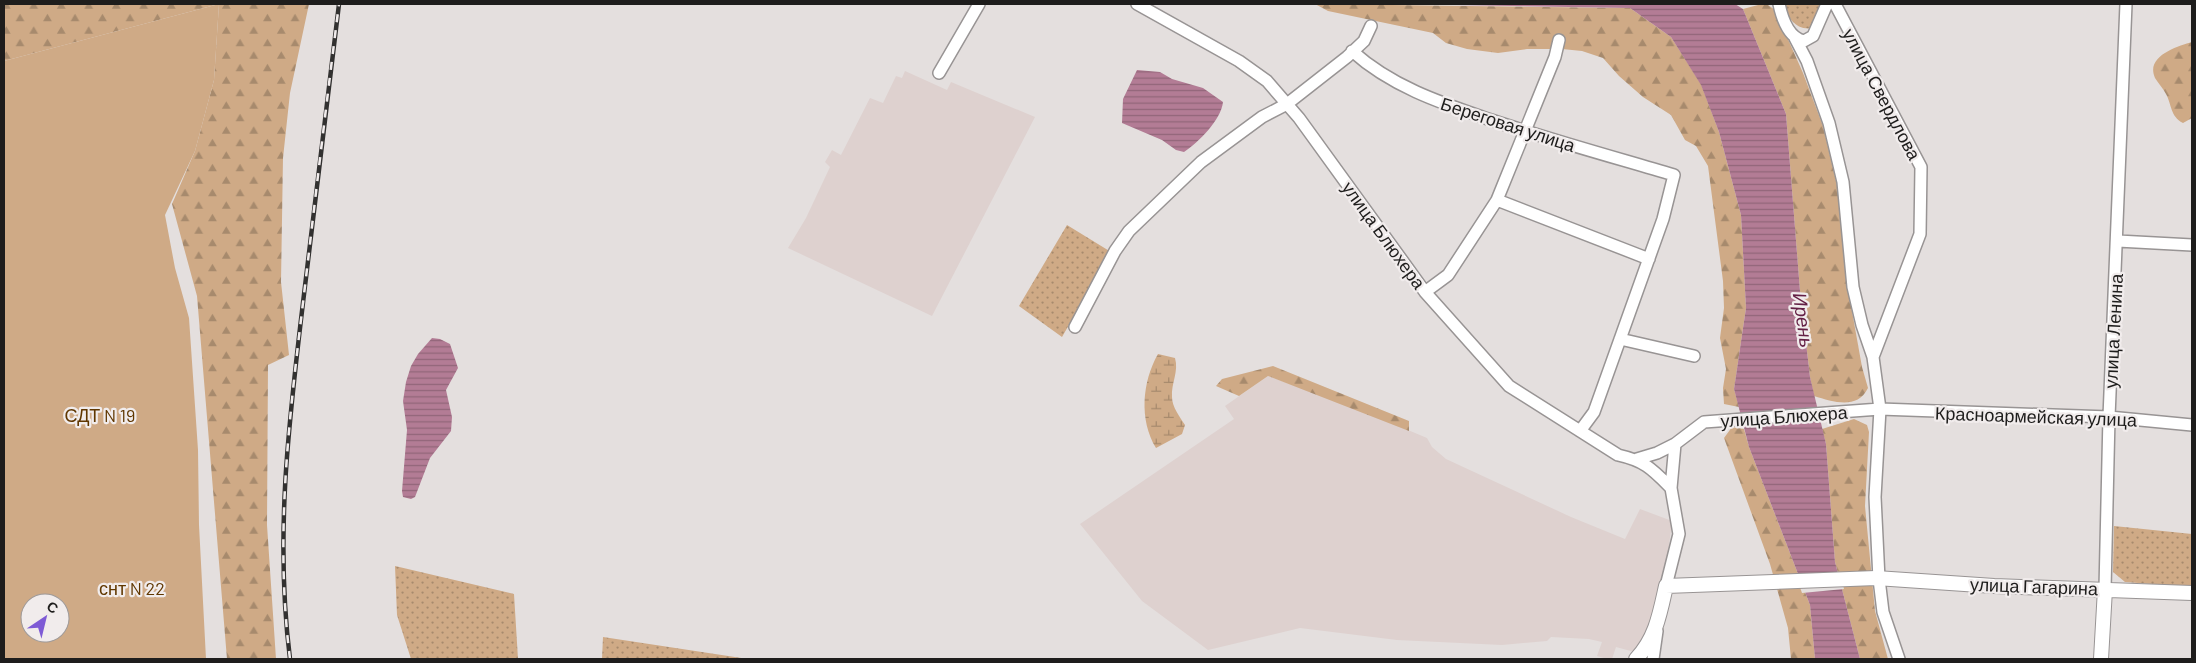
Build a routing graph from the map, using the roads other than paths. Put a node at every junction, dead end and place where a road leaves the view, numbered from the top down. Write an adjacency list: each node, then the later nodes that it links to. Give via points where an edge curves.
1 (979, 4): 13 (street)
2 (1137, 4): 14 (street, улица Блюхера, via 1239,61 1267,81)
3 (1779, 4): 9 (street, улица Свердлова)
4 (1827, 4): 8 (street, улица Свердлова)
5 (1835, 4): 24 (street, улица Свердлова, via 1921,167 1920,234)
6 (2126, 4): 17 (street, улица Ленина)
7 (1372, 26): 11 (street, via 1364,41)
8 (1813, 36): 9 (street, via 1804,41); 12 (street, улица Свердлова)
9 (1795, 38): 12 (street, улица Свердлова)
10 (1559, 40): 15 (street)
11 (1352, 51): 14 (street); 15 (street, Береговая улица, via 1371,68 1426,98)
12 (1807, 61): 24 (street, улица Свердлова, via 1829,123 1843,182 1853,287)
13 (939, 73)
14 (1287, 104): 20 (street, улица Блюхера); 21 (street, via 1262,116 1202,162 1128,231)
15 (1524, 131): 16 (street); 19 (street, Береговая улица, via 1674,175)
16 (1497, 200): 19 (street); 20 (street, via 1448,275)
17 (2118, 241): 18 (street); 26 (street, улица Ленина)
18 (2192, 245)
19 (1648, 259): 22 (street)
20 (1425, 292): 28 (street, улица Блюхера, via 1509,386)
21 (1075, 328)
22 (1620, 339): 23 (street); 28 (street, via 1594,412)
23 (1694, 356)
24 (1873, 357): 25 (street, улица Свердлова)
25 (1880, 409): 26 (street, Красноармейская улица); 29 (street, улица Блюхера, via 1704,422); 32 (street, улица Свердлова, via 1875,497)
26 (2109, 416): 27 (street, Красноармейская улица); 34 (street, улица Ленина)
27 (2192, 425)
28 (1580, 431): 30 (street, улица Блюхера, via 1618,455)
29 (1675, 444): 30 (street, улица Блюхера); 31 (street)
30 (1637, 459): 31 (street, улица Блюхера, via 1655,471)
31 (1671, 488): 33 (street, via 1679,534)
32 (1878, 579): 33 (main road, улица Гагарина); 34 (main road, улица Гагарина); 39 (street, улица Свердлова, via 1883,612)
33 (1666, 586): 36 (main road)
34 (2105, 588): 35 (main road, улица Гагарина); 40 (main road, улица Ленина)
35 (2192, 593)
36 (1658, 624): 37 (main road, via 1646,649); 38 (street)
37 (1636, 659)
38 (1652, 659)
39 (1899, 659)
40 (2101, 659)

